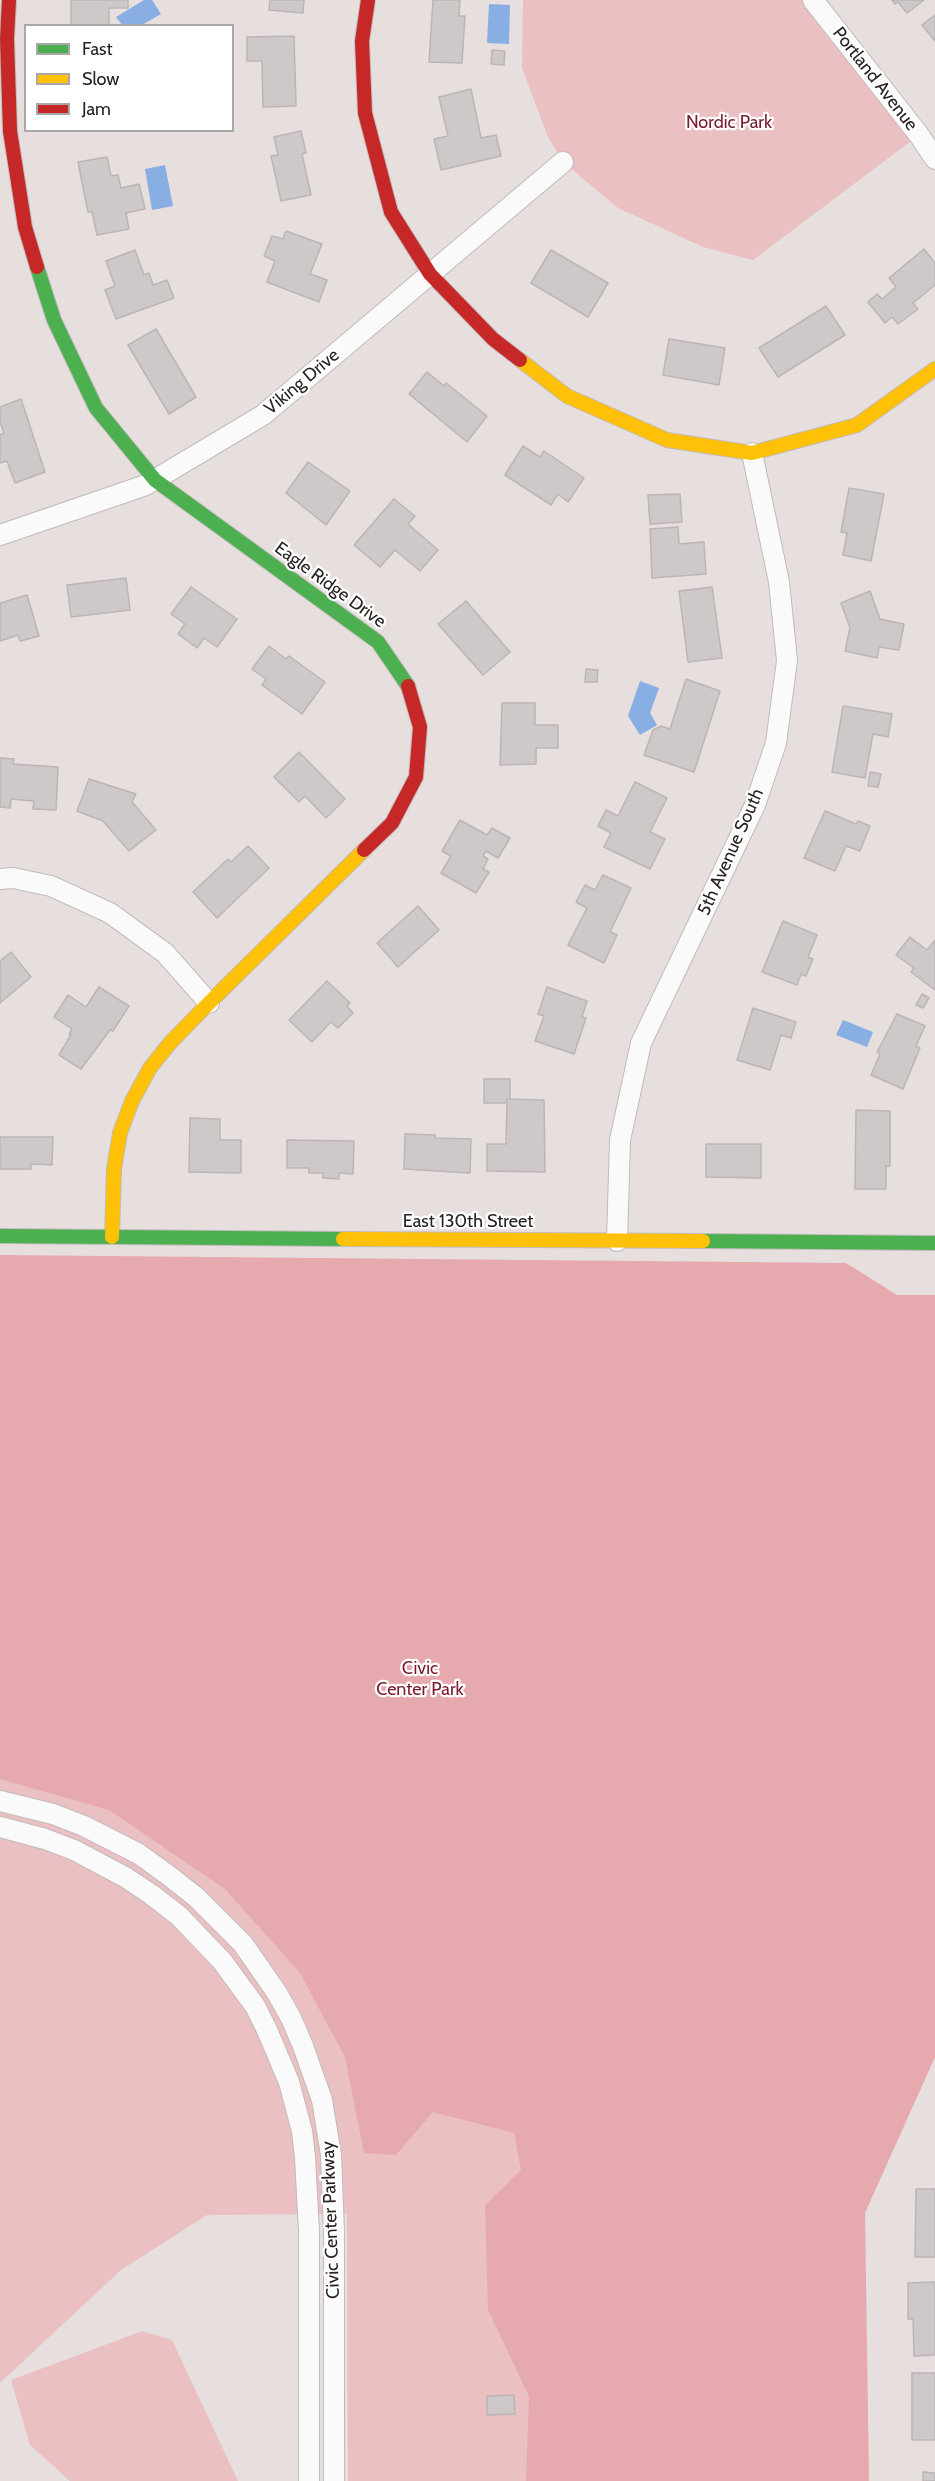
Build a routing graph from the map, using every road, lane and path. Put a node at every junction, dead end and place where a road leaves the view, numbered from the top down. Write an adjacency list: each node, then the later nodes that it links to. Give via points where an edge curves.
1 (9, 0): 4 (street, Eagle Ridge Drive)
2 (368, 0): 7 (street, via 362,41 364,113 391,212)
3 (813, 0): 5 (street, Portland Avenue)
4 (5, 134): 10 (street, Eagle Ridge Drive, via 26,227 54,320 96,408)
5 (935, 159)
6 (563, 162): 7 (street, Viking Drive)
7 (430, 274): 9 (street, via 493,339 567,396 667,440); 10 (street, Viking Drive, via 263,415)
8 (935, 369): 9 (street, via 857,425)
9 (752, 453): 16 (street, 5th Avenue South, via 779,582 786,661 776,743 755,805 641,1042 620,1140)
10 (154, 480): 11 (street, Viking Drive); 13 (street, Eagle Ridge Drive, via 378,642 407,681 420,727 416,777 392,823)
11 (0, 535)
12 (0, 879): 13 (street, via 51,886 110,913 165,953)
13 (209, 1003): 15 (street, Eagle Ridge Drive, via 150,1068 132,1101 120,1133 114,1169)
14 (0, 1236): 15 (street, East 130th Street)
15 (112, 1238): 16 (street, East 130th Street)
16 (617, 1241): 17 (street, East 130th Street)
17 (935, 1243)
18 (0, 1800): 21 (street, Civic Center Parkway, via 84,1826 139,1854 168,1875 243,1944 291,2018 322,2100 331,2155)
19 (0, 1827): 20 (street, Civic Center Parkway, via 45,1839 93,1859 170,1909 222,1961 255,2006 271,2038 296,2106 306,2166)
20 (309, 2481)
21 (334, 2481)

